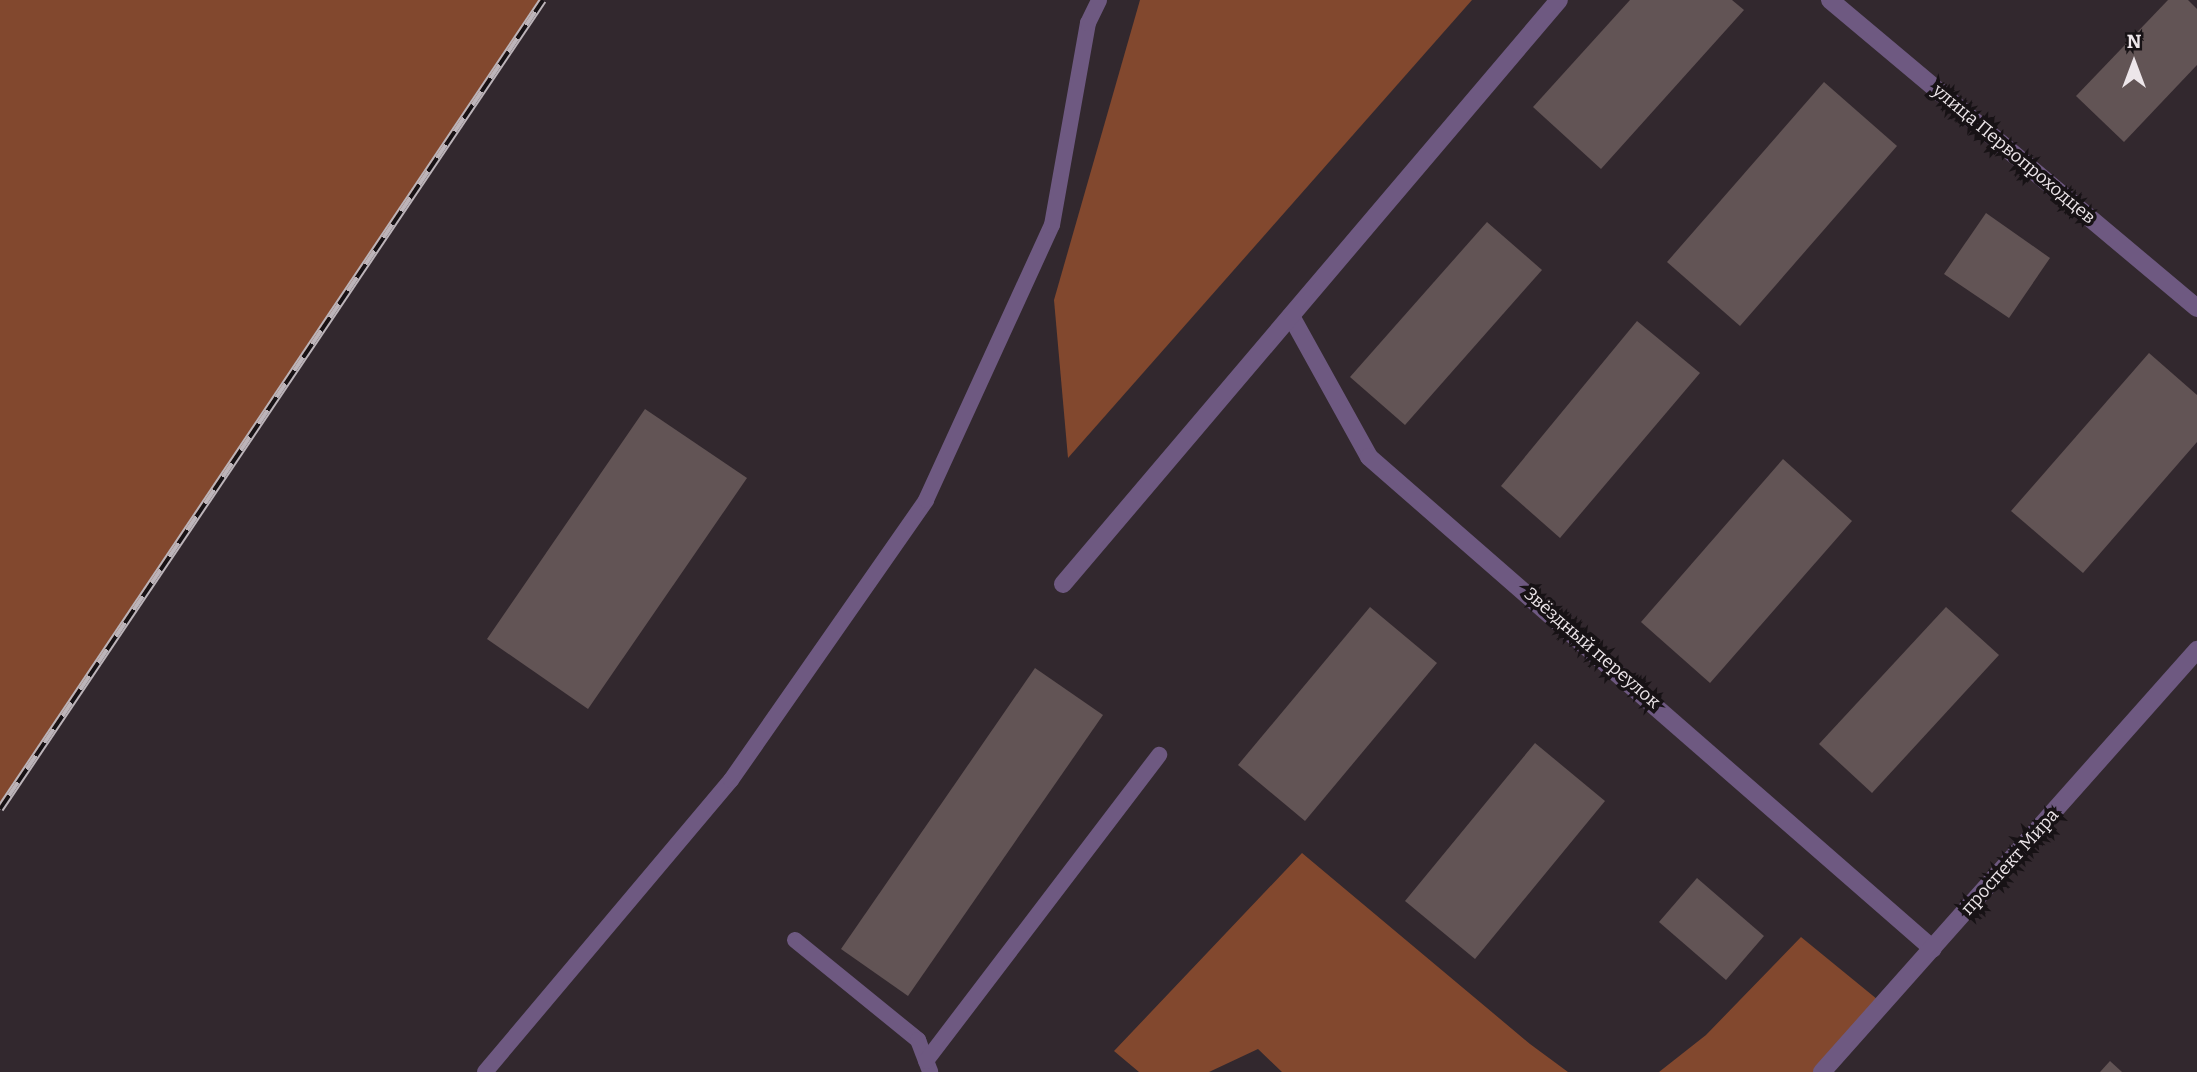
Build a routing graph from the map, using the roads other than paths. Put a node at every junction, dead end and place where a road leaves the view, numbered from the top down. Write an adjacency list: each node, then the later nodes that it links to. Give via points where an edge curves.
1 (1099, 0): 12 (lane, via 1088,23 1052,225 926,500 731,780)
2 (1559, 0): 5 (street)
3 (1830, 0): 4 (street, улица Первопроходцев)
4 (2197, 308)
5 (1290, 316): 6 (street); 10 (street, Звёздный переулок, via 1369,457)
6 (1063, 583)
7 (2197, 650): 10 (street, проспект Мира)
8 (1159, 755): 11 (lane)
9 (795, 940): 11 (lane, via 918,1040)
10 (1933, 948): 13 (street, проспект Мира)
11 (928, 1067)
12 (485, 1072)
13 (1822, 1072)

